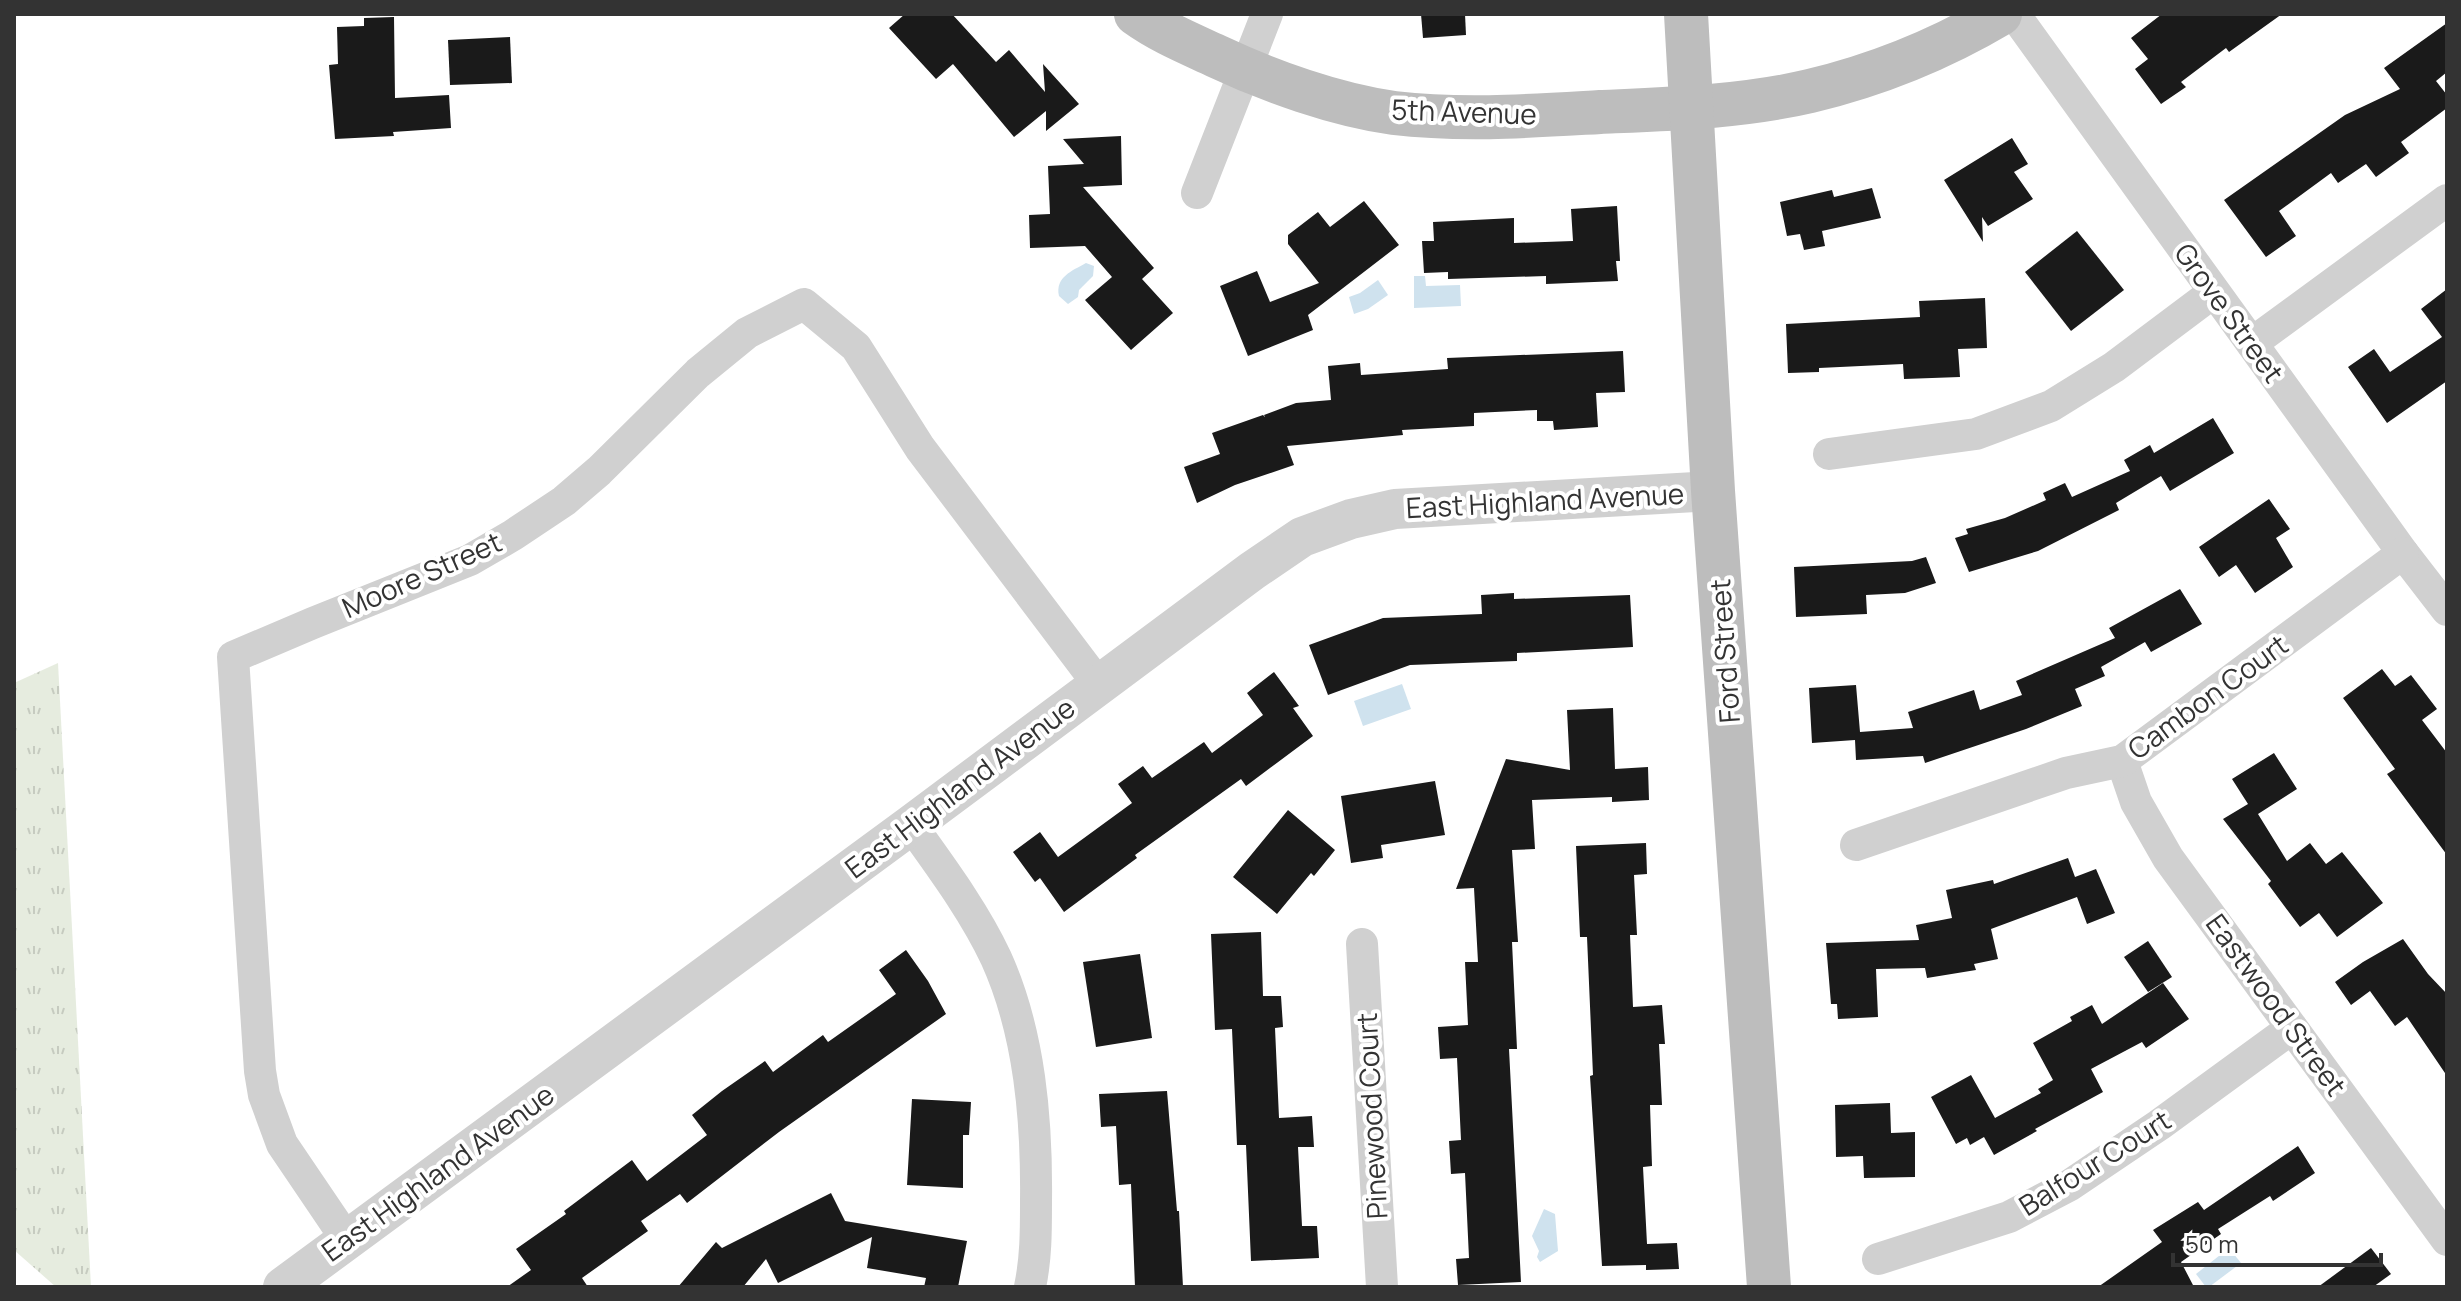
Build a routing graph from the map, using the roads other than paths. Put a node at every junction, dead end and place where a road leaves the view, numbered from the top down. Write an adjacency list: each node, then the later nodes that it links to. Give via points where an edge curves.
1 (1136, 14): 6 (main road, 5th Avenue)
2 (1267, 14): 6 (street)
3 (1686, 14): 7 (main road, Ford Street)
4 (2000, 14): 7 (main road, via 1926,53 1866,75 1808,91)
5 (2014, 14): 10 (street, Grove Street)
6 (1244, 69): 7 (main road, 5th Avenue, via 1318,95 1393,112 1477,118); 8 (street)
7 (1691, 108): 13 (main road, Ford Street)
8 (1197, 193)
9 (2447, 200): 11 (street)
10 (2214, 292): 11 (street, Grove Street); 12 (street, via 2114,367 2051,406 1976,434)
11 (2252, 343): 14 (street, Grove Street)
12 (1829, 454)
13 (1713, 491): 16 (street, East Highland Avenue, via 1395,509 1351,519 1302,537); 28 (main road, Ford Street)
14 (2403, 553): 15 (street, Grove Street); 17 (street, Cambon Court)
15 (2447, 610)
16 (1099, 685): 18 (street, East Highland Avenue); 22 (street, Moore Street, via 920,448 856,347 804,304 747,333 564,501 513,535 470,560 233,657 264,1095 282,1144)
17 (2122, 761): 19 (street, Cambon Court, via 2066,773); 21 (street, Eastwood Street, via 2136,802 2168,858)
18 (911, 825): 22 (street, East Highland Avenue); 26 (street, via 984,935 1017,1017 1032,1093 1037,1172 1036,1258)
19 (1856, 845)
20 (1362, 944): 27 (street, Pinewood Court)
21 (2292, 1028): 23 (street, Eastwood Street); 24 (street, Balfour Court, via 2070,1185 2009,1217)
22 (347, 1240): 25 (street, East Highland Avenue)
23 (2447, 1240)
24 (1878, 1259)
25 (283, 1287)
26 (1030, 1287)
27 (1382, 1287)
28 (1769, 1287)

